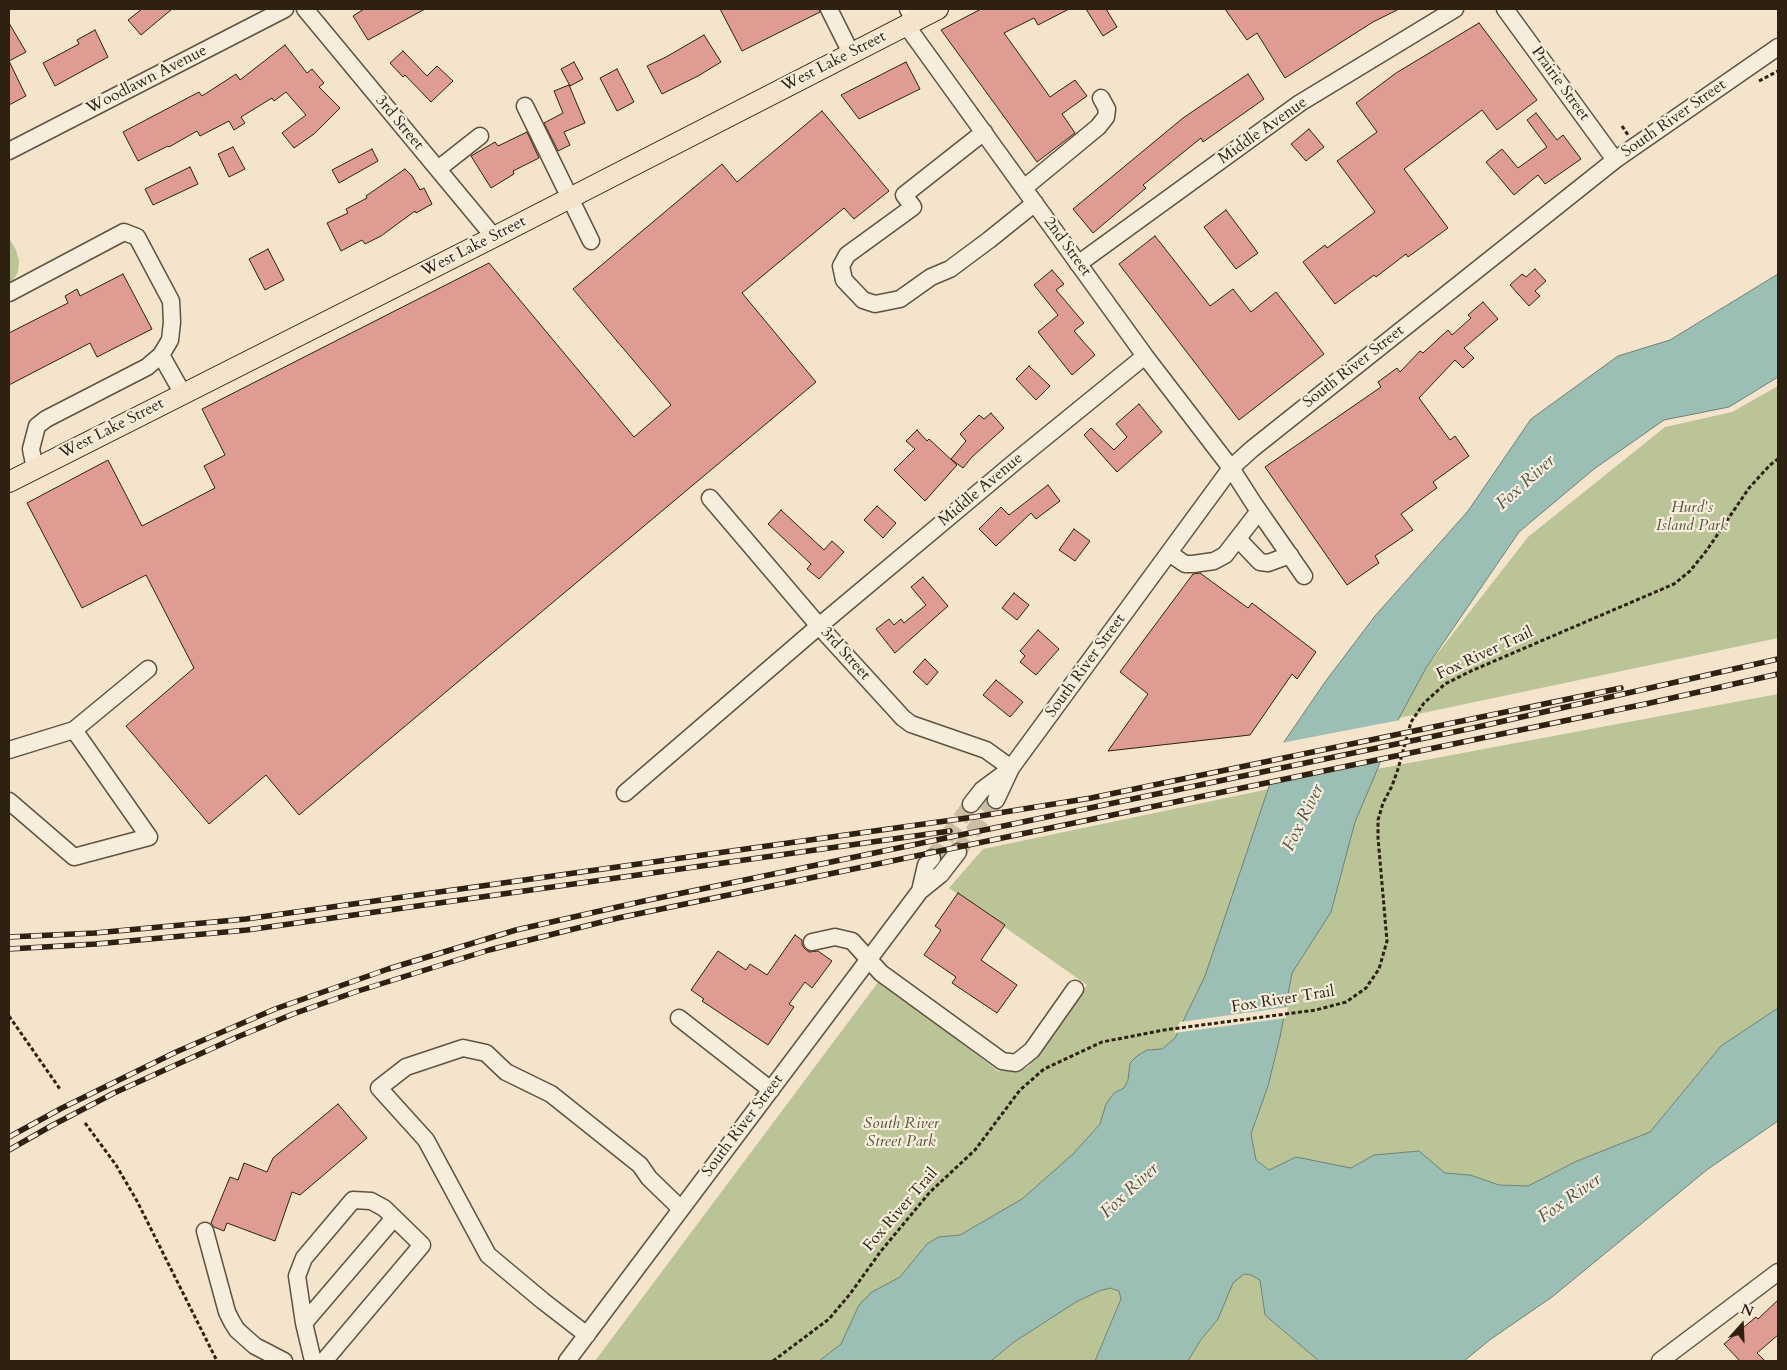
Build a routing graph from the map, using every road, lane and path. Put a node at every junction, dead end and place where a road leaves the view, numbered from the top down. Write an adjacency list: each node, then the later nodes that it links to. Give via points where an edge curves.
1 (285, 9): 14 (street, Woodlawn Avenue)
2 (305, 9): 16 (street, 3rd Street)
3 (830, 9): 9 (street)
4 (938, 9): 7 (main road, West Lake Street)
5 (1455, 9): 22 (street, Middle Avenue, via 1300,103)
6 (1505, 9): 15 (street, Prairie Street)
7 (909, 18): 9 (main road, West Lake Street); 12 (street, 2nd Street)
8 (1778, 47): 15 (street, South River Street)
9 (851, 53): 18 (main road, West Lake Street)
10 (1101, 98): 17 (street, via 1107,109 1106,117 1098,127)
11 (525, 106): 18 (street)
12 (984, 132): 17 (street, 2nd Street); 19 (street, via 904,195 913,207 847,255 841,266 844,280 863,300 876,304 900,299 931,277 950,269)
13 (480, 136): 16 (street)
14 (9, 150)
15 (1615, 160): 28 (street, South River Street)
16 (438, 169): 20 (street, 3rd Street)
17 (1024, 188): 19 (street, 2nd Street)
18 (569, 198): 20 (main road, West Lake Street); 21 (street)
19 (1035, 203): 22 (street, 2nd Street)
20 (494, 237): 26 (main road, West Lake Street)
21 (591, 241)
22 (1078, 264): 25 (street, 2nd Street)
23 (9, 293): 24 (street, via 117,235 131,234 143,247 171,301 170,340)
24 (161, 356): 26 (street); 29 (street, via 147,368 37,426 31,449)
25 (1145, 356): 28 (street, 2nd Street); 37 (street, Middle Avenue)
26 (183, 394): 29 (main road, West Lake Street)
27 (1778, 460): 68 (path, Fox River Trail, via 1749,488 1708,550 1674,584 1471,671 1445,684 1424,703 1411,722 1398,769 1378,820 1387,941 1380,968 1366,988 1346,1002 1316,1010 1164,1030 1102,1042 1044,1070 1020,1090 975,1150 930,1192 829,1319)
28 (1231, 468): 32 (street, 2nd Street); 34 (street, South River Street)
29 (35, 469): 30 (main road, West Lake Street)
30 (9, 482)
31 (710, 498): 37 (street, 3rd Street)
32 (1259, 511): 33 (street); 35 (street, 2nd Street)
33 (1238, 538): 34 (street, via 1225,555 1214,561 1185,564); 35 (street, via 1260,562 1268,563)
34 (1169, 553): 41 (street, South River Street)
35 (1290, 556): 36 (street, 2nd Street)
36 (1304, 576)
37 (819, 626): 41 (street, 3rd Street, via 911,724 986,750); 42 (street, Middle Avenue)
38 (148, 669): 39 (street)
39 (74, 730): 40 (street); 44 (street, via 149,837 74,857)
40 (9, 750)
41 (1011, 768): 43 (street, South River Street); 45 (street, South River Street, via 982,790)
42 (624, 793)
43 (996, 800)
44 (9, 801)
45 (971, 804)
46 (958, 852): 48 (street, South River Street, via 941,874)
47 (932, 858): 48 (street, South River Street, via 926,865)
48 (920, 891): 50 (street, South River Street)
49 (812, 942): 50 (street, via 835,937 847,939)
50 (869, 958): 51 (street, via 881,973 1002,1061 1016,1063 1032,1050); 55 (street, South River Street)
51 (1075, 989)
52 (9, 1016): 54 (path)
53 (679, 1018): 55 (street)
54 (60, 1089)
55 (771, 1090): 57 (street, South River Street)
56 (85, 1124): 63 (path, via 116,1165 137,1201)
57 (681, 1209): 62 (street, South River Street); 62 (street, via 640,1165 550,1094 506,1072 486,1053 463,1048 406,1067 379,1088 426,1140 488,1255)
58 (394, 1218): 61 (street); 61 (street, via 384,1208 353,1200 304,1258 297,1276); 66 (street, via 422,1245)
59 (205, 1231): 64 (street, via 232,1322 255,1346)
60 (1778, 1272): 69 (street)
61 (304, 1323): 65 (street)
62 (587, 1335): 67 (street, South River Street)
63 (218, 1361)
64 (284, 1361)
65 (313, 1361)
66 (324, 1361)
67 (567, 1361)
68 (773, 1361)
69 (1660, 1361)

